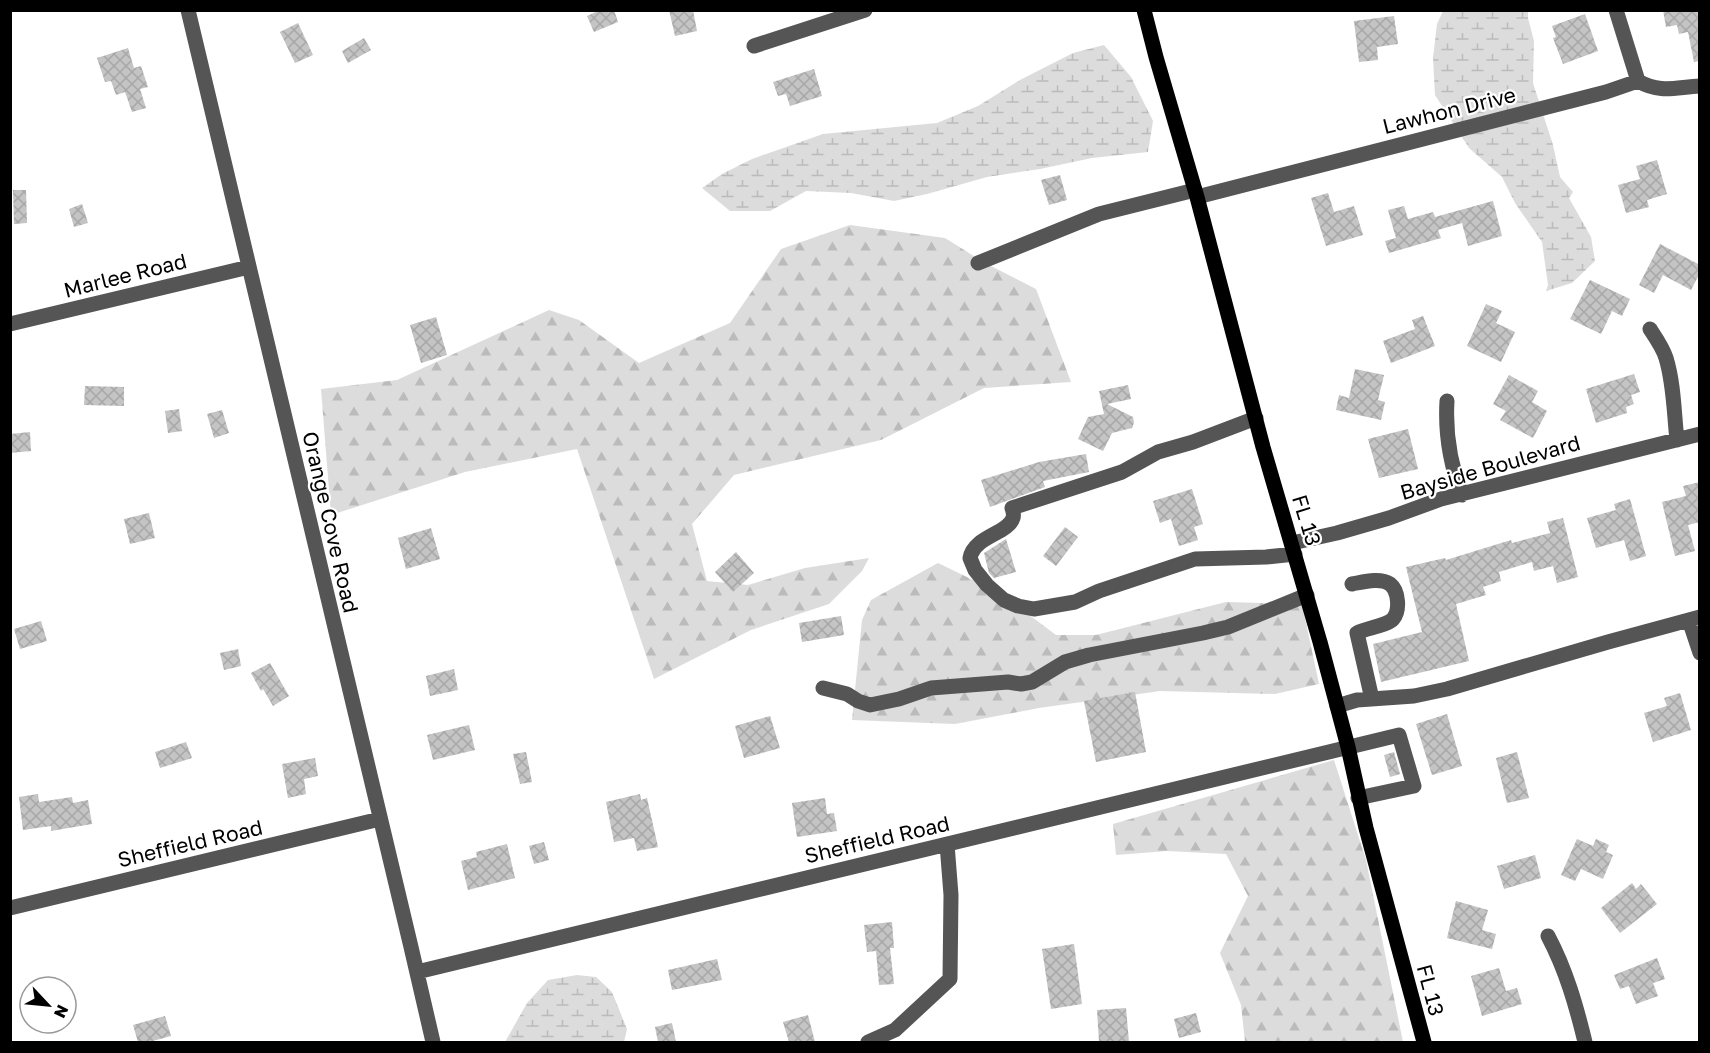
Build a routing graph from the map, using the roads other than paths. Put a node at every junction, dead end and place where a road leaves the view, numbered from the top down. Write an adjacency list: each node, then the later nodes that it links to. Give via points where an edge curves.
1 (188, 10): 10 (street, Orange Cove Road)
2 (865, 10): 5 (street)
3 (1144, 10): 8 (main road, FL 13)
4 (1616, 10): 6 (street)
5 (754, 46)
6 (1638, 81): 7 (street, via 1674,90); 8 (street, Lawhon Drive)
7 (1700, 86)
8 (1196, 193): 9 (street, Lawhon Drive, via 1099,214); 14 (main road, FL 13)
9 (978, 263)
10 (249, 267): 11 (street, Marlee Road); 28 (street, Orange Cove Road)
11 (10, 324)
12 (1650, 329): 16 (street, via 1670,374)
13 (1447, 401): 17 (street, via 1448,449)
14 (1256, 418): 18 (main road, FL 13); 18 (street, Bayside Boulevard, via 1158,452 1122,472 1012,508 1011,521 974,547 970,558 987,585 1004,600 1034,609 1075,602 1195,558 1256,558)
15 (1700, 434): 16 (street, Bayside Boulevard)
16 (1677, 440): 17 (street, Bayside Boulevard)
17 (1462, 495): 18 (street, Bayside Boulevard)
18 (1294, 549): 20 (main road, FL 13)
19 (1352, 584): 24 (street, via 1367,580 1390,584 1398,603 1389,622 1357,633)
20 (1307, 595): 23 (street, via 1228,627 1065,662 1032,682 931,688 870,705); 25 (main road, FL 13)
21 (1694, 619): 22 (street); 24 (street, via 1447,689)
22 (1700, 653)
23 (822, 688)
24 (1372, 699): 25 (street)
25 (1337, 706): 26 (main road, FL 13)
26 (1348, 747): 27 (main road, FL 13); 27 (street, Sheffield Road, via 1399,735 1414,786); 29 (street, Sheffield Road)
27 (1358, 798): 35 (main road, FL 13)
28 (380, 819): 30 (street, Sheffield Road); 32 (street, Orange Cove Road)
29 (946, 844): 32 (street, Sheffield Road); 34 (street, via 951,895 950,979 895,1030)
30 (10, 908)
31 (1548, 936): 36 (street, via 1575,1001)
32 (417, 972): 33 (street, Orange Cove Road)
33 (433, 1042)
34 (868, 1042)
35 (1424, 1042)
36 (1585, 1042)

